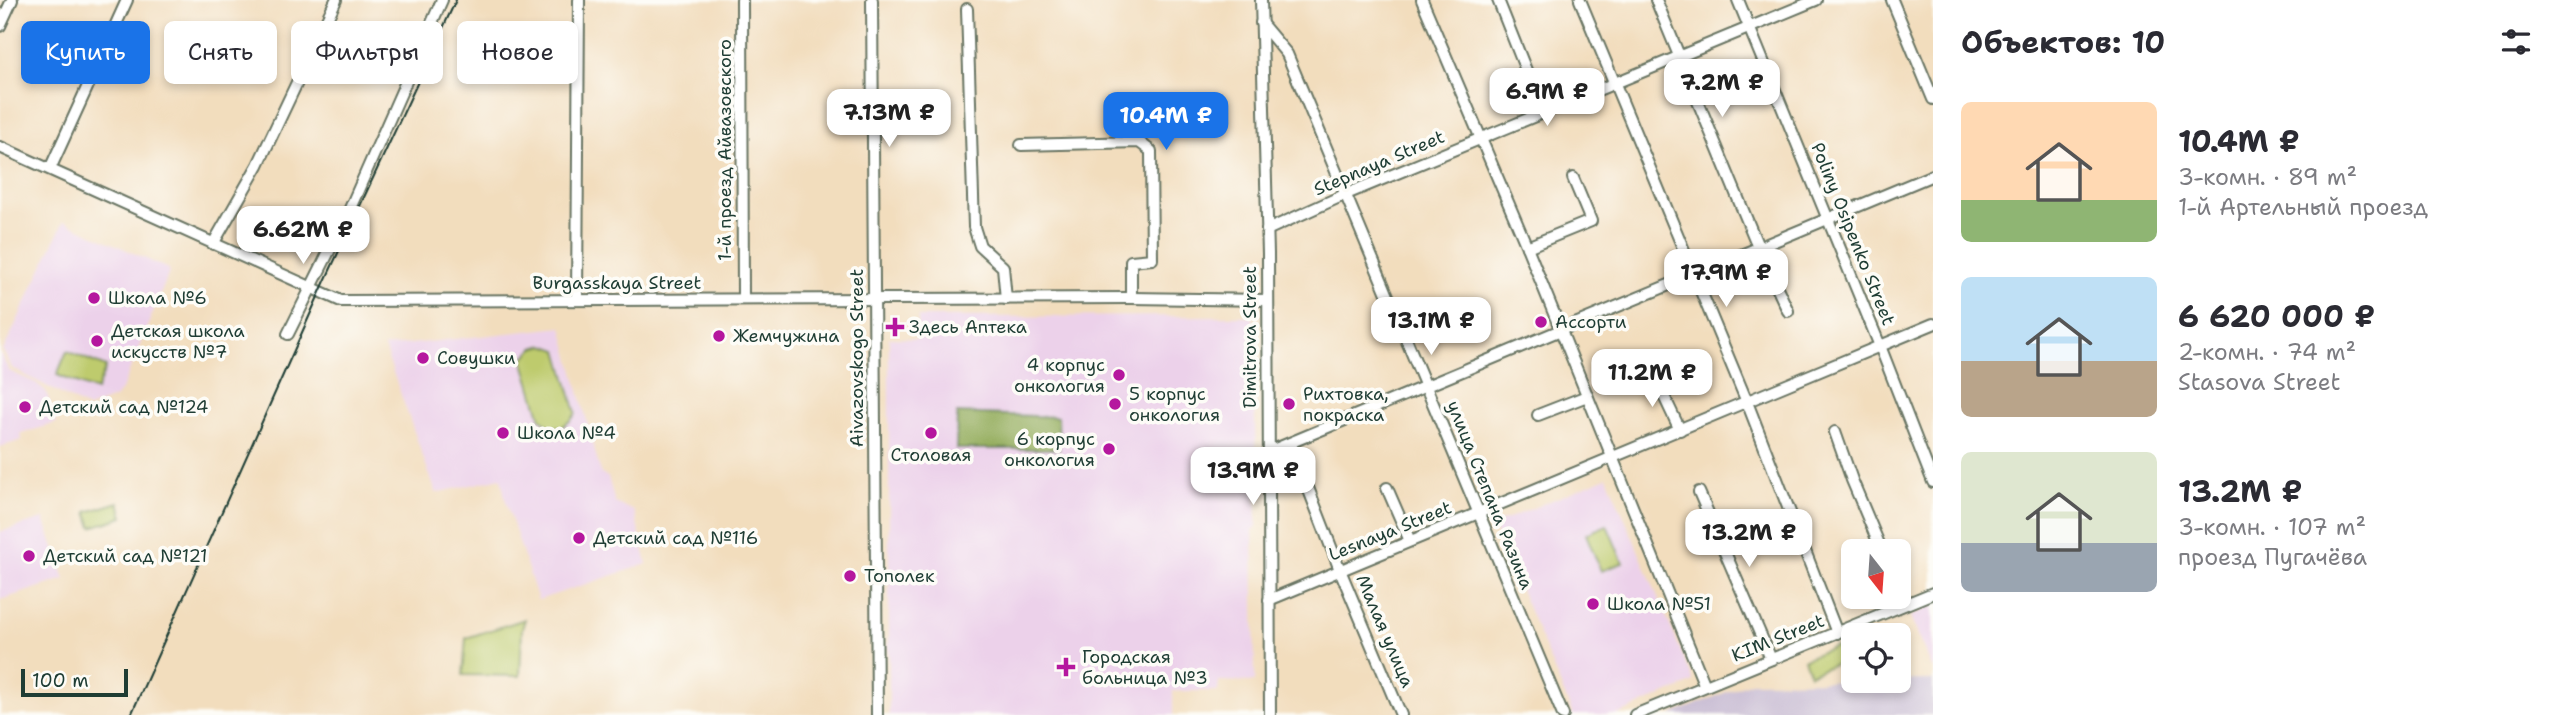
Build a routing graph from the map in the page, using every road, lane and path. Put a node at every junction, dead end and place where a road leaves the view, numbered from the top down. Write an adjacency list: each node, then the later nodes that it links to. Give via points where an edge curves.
1 (12, 0): 18 (street)
2 (127, 0): 27 (street)
3 (336, 0): 33 (street, via 258,165)
4 (442, 0): 37 (street)
5 (579, 0): 42 (street)
6 (742, 0): 39 (street, 1-й проезд Айвазовского)
7 (872, 0): 40 (street, Aivazovskogo Street)
8 (1422, 0): 24 (street)
9 (1498, 0): 23 (street)
10 (1580, 0): 21 (street)
11 (1656, 0): 20 (street)
12 (1738, 0): 19 (street, Poliny Osipenko Street)
13 (1816, 0): 19 (street, Stepnaya Street)
14 (1892, 0): 22 (street)
15 (1264, 1): 17 (street, Dimitrova Street)
16 (967, 9): 41 (street, via 974,227 980,246 1003,267)
17 (1261, 23): 30 (street, улица Степана Разина, via 1287,54); 32 (street, Dimitrova Street)
18 (0, 26)
19 (1749, 27): 20 (street, Stepnaya Street); 31 (street, Poliny Osipenko Street)
20 (1678, 56): 21 (street, Stepnaya Street); 35 (street)
21 (1616, 84): 23 (street, Stepnaya Street); 36 (street)
22 (1933, 99)
23 (1543, 113): 24 (street, Stepnaya Street)
24 (1482, 138): 30 (street, Stepnaya Street); 34 (street)
25 (1021, 145): 38 (street, via 1139,142 1151,151 1152,259 1131,261)
26 (0, 146): 27 (street, Burgasskaya Street)
27 (50, 169): 33 (street, Burgasskaya Street)
28 (1933, 175): 31 (street)
29 (1573, 178): 34 (street, via 1591,221)
30 (1344, 195): 32 (street, Stepnaya Street); 50 (street, улица Степана Разина)
31 (1828, 220): 35 (street); 48 (street, Poliny Osipenko Street)
32 (1267, 230): 43 (street, Dimitrova Street)
33 (213, 244): 37 (street, Burgasskaya Street)
34 (1527, 247): 46 (street)
35 (1759, 249): 36 (street); 44 (street)
36 (1696, 275): 46 (street); 52 (street)
37 (310, 288): 42 (street, Burgasskaya Street, via 341,301); 47 (street)
38 (1131, 298): 41 (street, Burgasskaya Street); 43 (street, Burgasskaya Street)
39 (743, 299): 40 (street, Burgasskaya Street); 42 (street, Burgasskaya Street)
40 (875, 299): 41 (street, Burgasskaya Street); 73 (street, Aivazovskogo Street)
41 (1006, 299)
42 (577, 300)
43 (1268, 300): 57 (street, Dimitrova Street)
44 (1788, 311)
45 (1933, 324): 48 (street, Lesnaya Street)
46 (1561, 331): 50 (street); 51 (street)
47 (288, 334)
48 (1880, 346): 52 (street, Lesnaya Street); 59 (street, Poliny Osipenko Street)
49 (1654, 374): 54 (street)
50 (1427, 388): 56 (street); 62 (street, улица Степана Разина)
51 (1587, 396): 53 (street); 58 (street)
52 (1747, 402): 54 (street, Lesnaya Street); 70 (street)
53 (1538, 415)
54 (1680, 430): 58 (street, Lesnaya Street)
55 (1835, 432): 63 (street)
56 (1291, 444): 57 (street); 65 (street, Малая улица)
57 (1268, 453): 67 (street, Dimitrova Street)
58 (1611, 458): 62 (street, Lesnaya Street); 72 (street)
59 (1933, 482)
60 (1387, 488): 64 (street)
61 (1699, 492): 71 (street)
62 (1477, 514): 64 (street, Lesnaya Street); 76 (street, улица Степана Разина)
63 (1877, 539)
64 (1410, 541): 65 (street, Lesnaya Street)
65 (1340, 570): 67 (street, Lesnaya Street); 75 (street, Малая улица)
66 (1933, 593): 68 (street, KIM Street)
67 (1269, 600): 74 (street, Dimitrova Street)
68 (1911, 602)
69 (1894, 609): 70 (street, KIM Street)
70 (1837, 633): 71 (street, KIM Street)
71 (1771, 659): 72 (street, KIM Street)
72 (1704, 686): 77 (street, KIM Street)
73 (877, 715)
74 (1270, 715)
75 (1401, 715)
76 (1563, 715)
77 (1635, 715)

